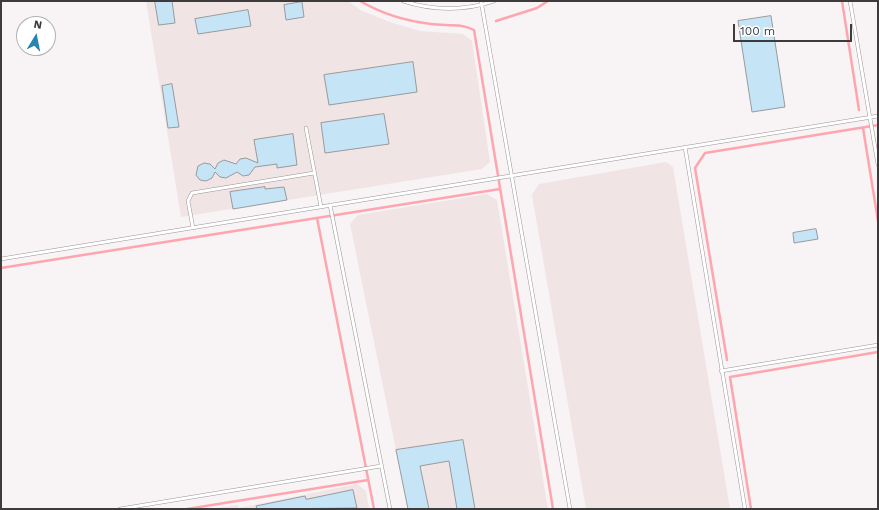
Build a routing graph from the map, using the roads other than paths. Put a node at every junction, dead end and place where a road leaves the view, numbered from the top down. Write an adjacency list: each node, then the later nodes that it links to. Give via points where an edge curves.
1 (403, 1): 4 (lane, via 445,10)
2 (494, 1): 4 (lane)
3 (850, 1): 8 (lane)
4 (482, 3): 10 (lane)
5 (878, 116): 7 (lane)
6 (306, 128): 9 (lane)
7 (685, 147): 10 (lane); 16 (lane)
8 (878, 165)
9 (314, 173): 12 (lane); 13 (lane, via 192,193 188,201)
10 (512, 175): 11 (lane); 20 (lane)
11 (330, 205): 12 (lane); 17 (lane)
12 (321, 206): 13 (lane)
13 (193, 228): 14 (lane)
14 (1, 259)
15 (878, 345): 16 (lane)
16 (721, 371): 21 (lane)
17 (382, 466): 18 (lane); 19 (lane)
18 (120, 509)
19 (390, 509)
20 (570, 509)
21 (745, 509)

